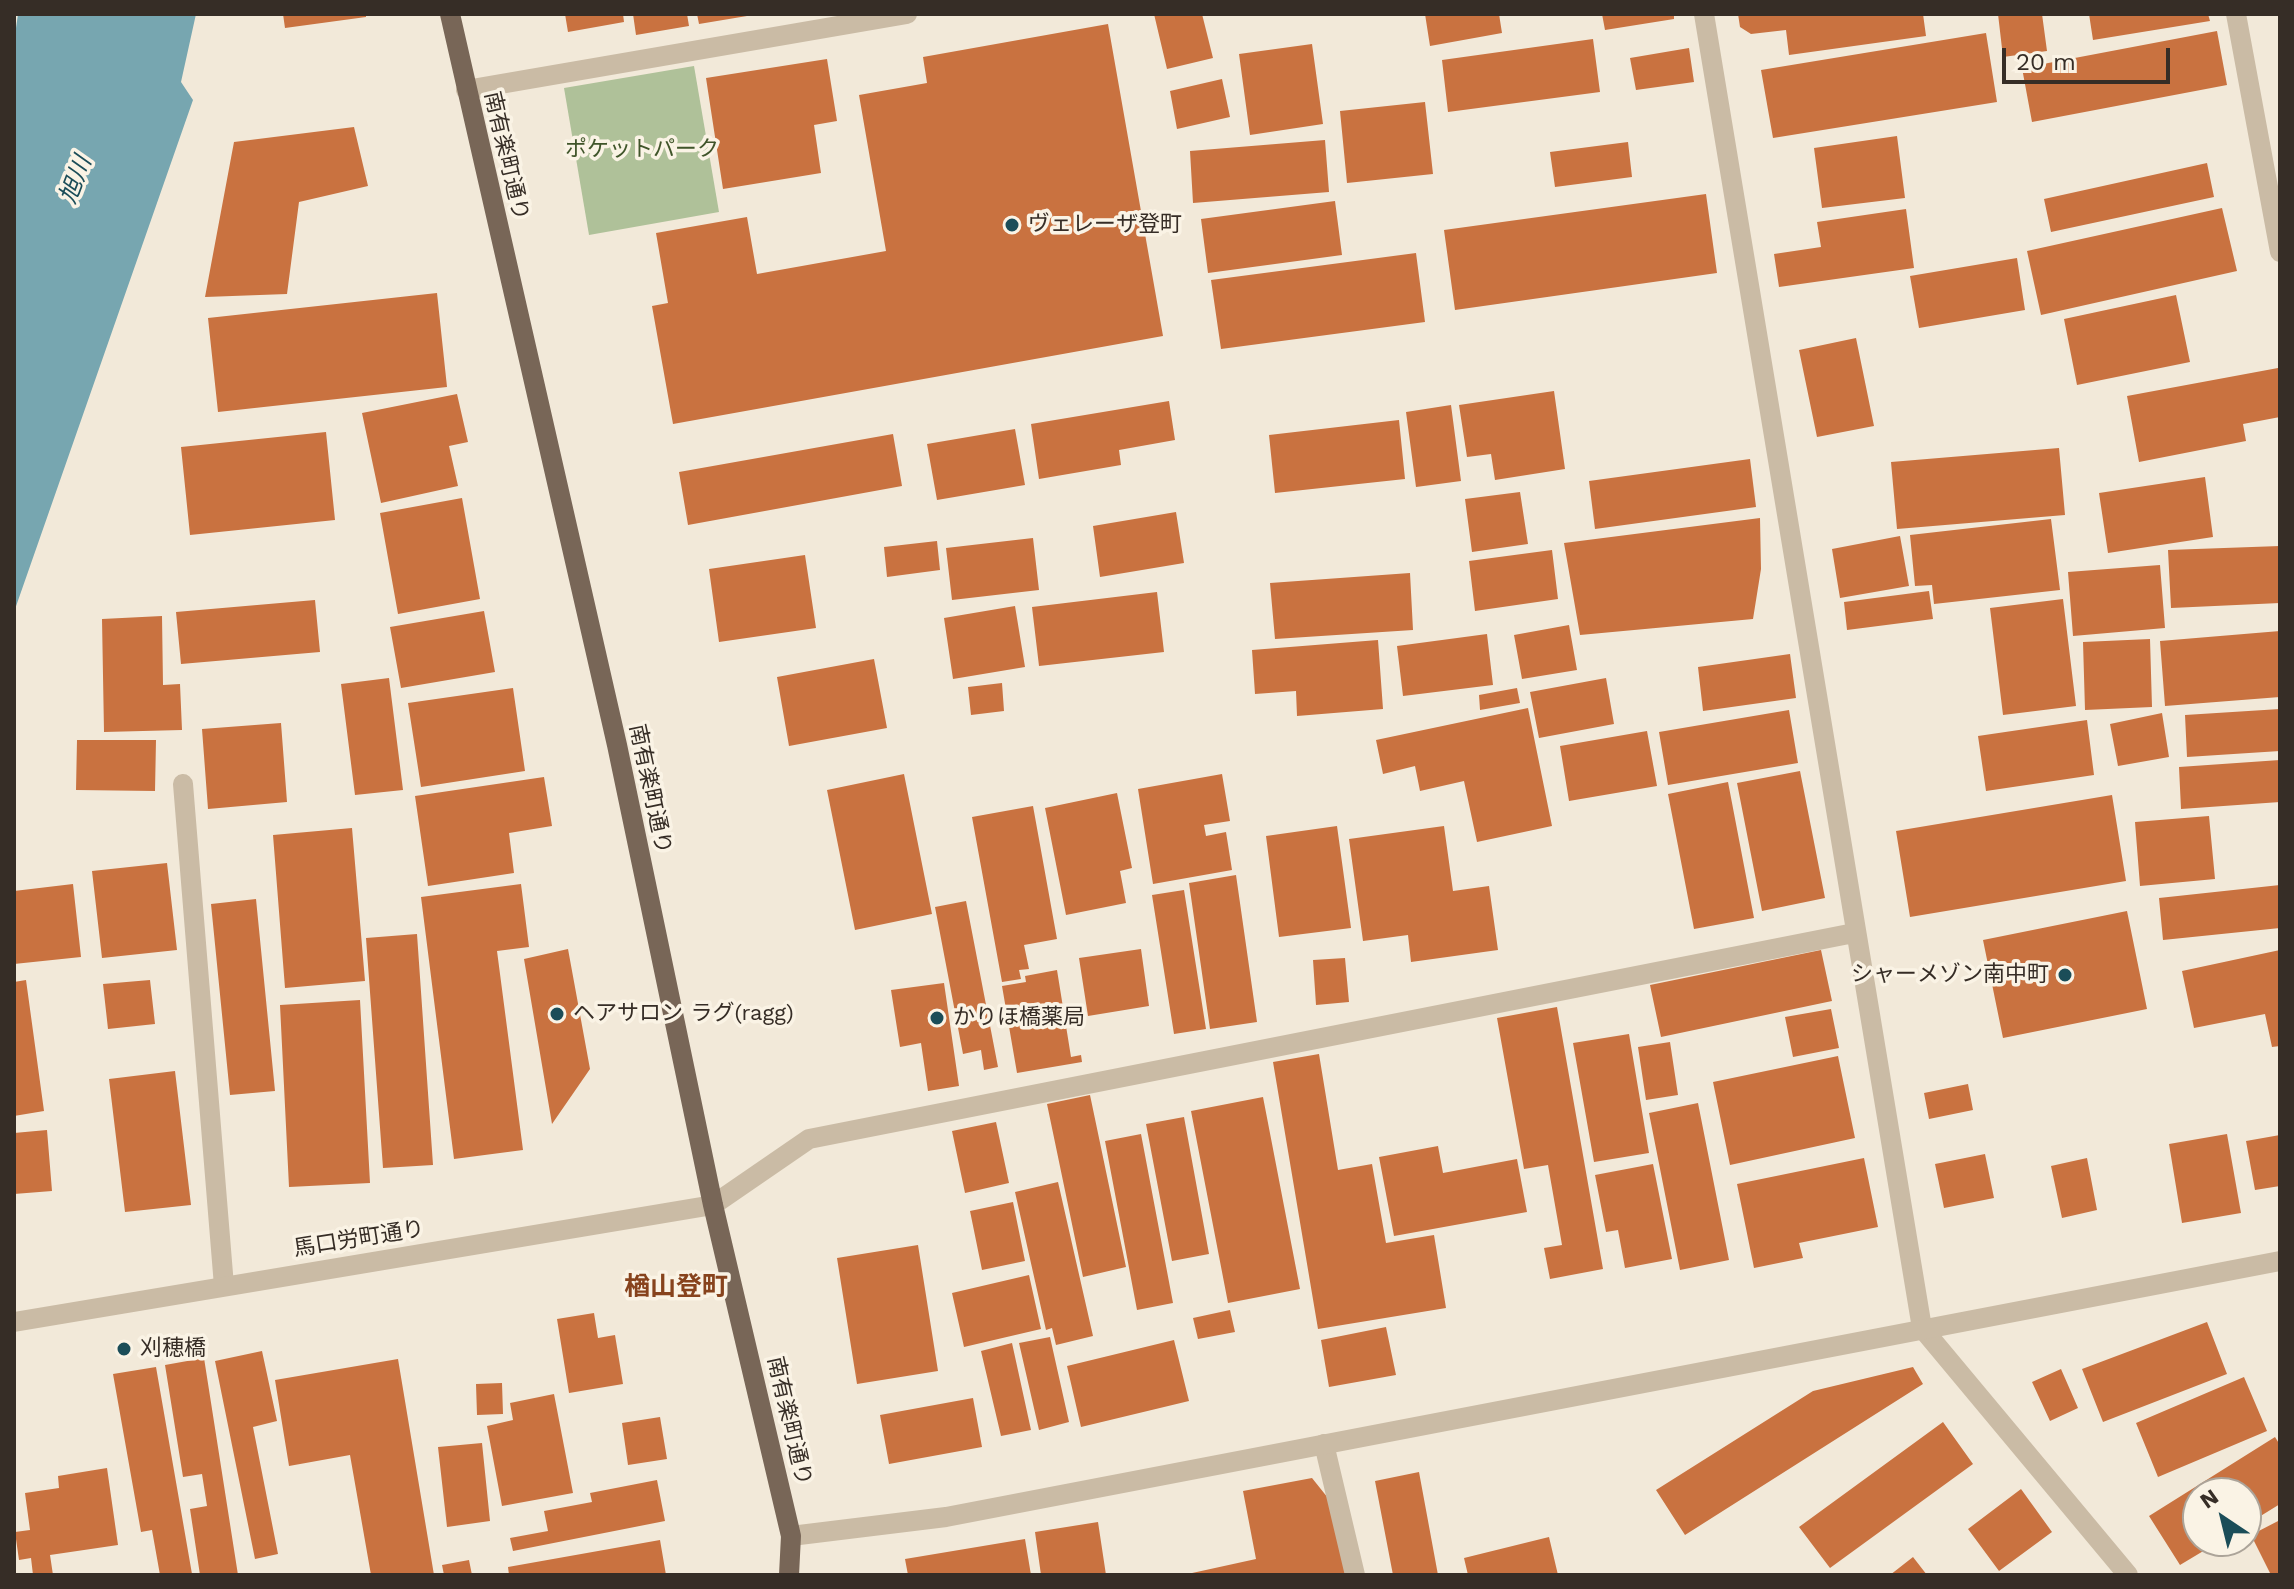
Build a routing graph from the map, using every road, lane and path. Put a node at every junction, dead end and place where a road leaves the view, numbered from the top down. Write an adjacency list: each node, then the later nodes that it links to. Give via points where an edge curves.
1 (450, 14): 5 (main road, 南有楽町通り)
2 (907, 14): 5 (street)
3 (1704, 14): 8 (street)
4 (2236, 14): 6 (street)
5 (466, 90): 9 (main road, 南有楽町通り, via 617,745)
6 (2280, 252)
7 (183, 784): 11 (street)
8 (1854, 933): 9 (street, via 809,1139); 13 (street)
9 (713, 1205): 11 (street, 馬口労町通り); 15 (main road, 南有楽町通り)
10 (2280, 1261): 13 (street)
11 (224, 1286): 12 (street, 馬口労町通り)
12 (14, 1322)
13 (1922, 1328): 14 (street); 18 (street)
14 (1324, 1444): 15 (street, via 946,1517); 17 (street)
15 (791, 1536): 16 (main road, 南有楽町通り)
16 (789, 1575)
17 (1355, 1575)
18 (2128, 1575)

